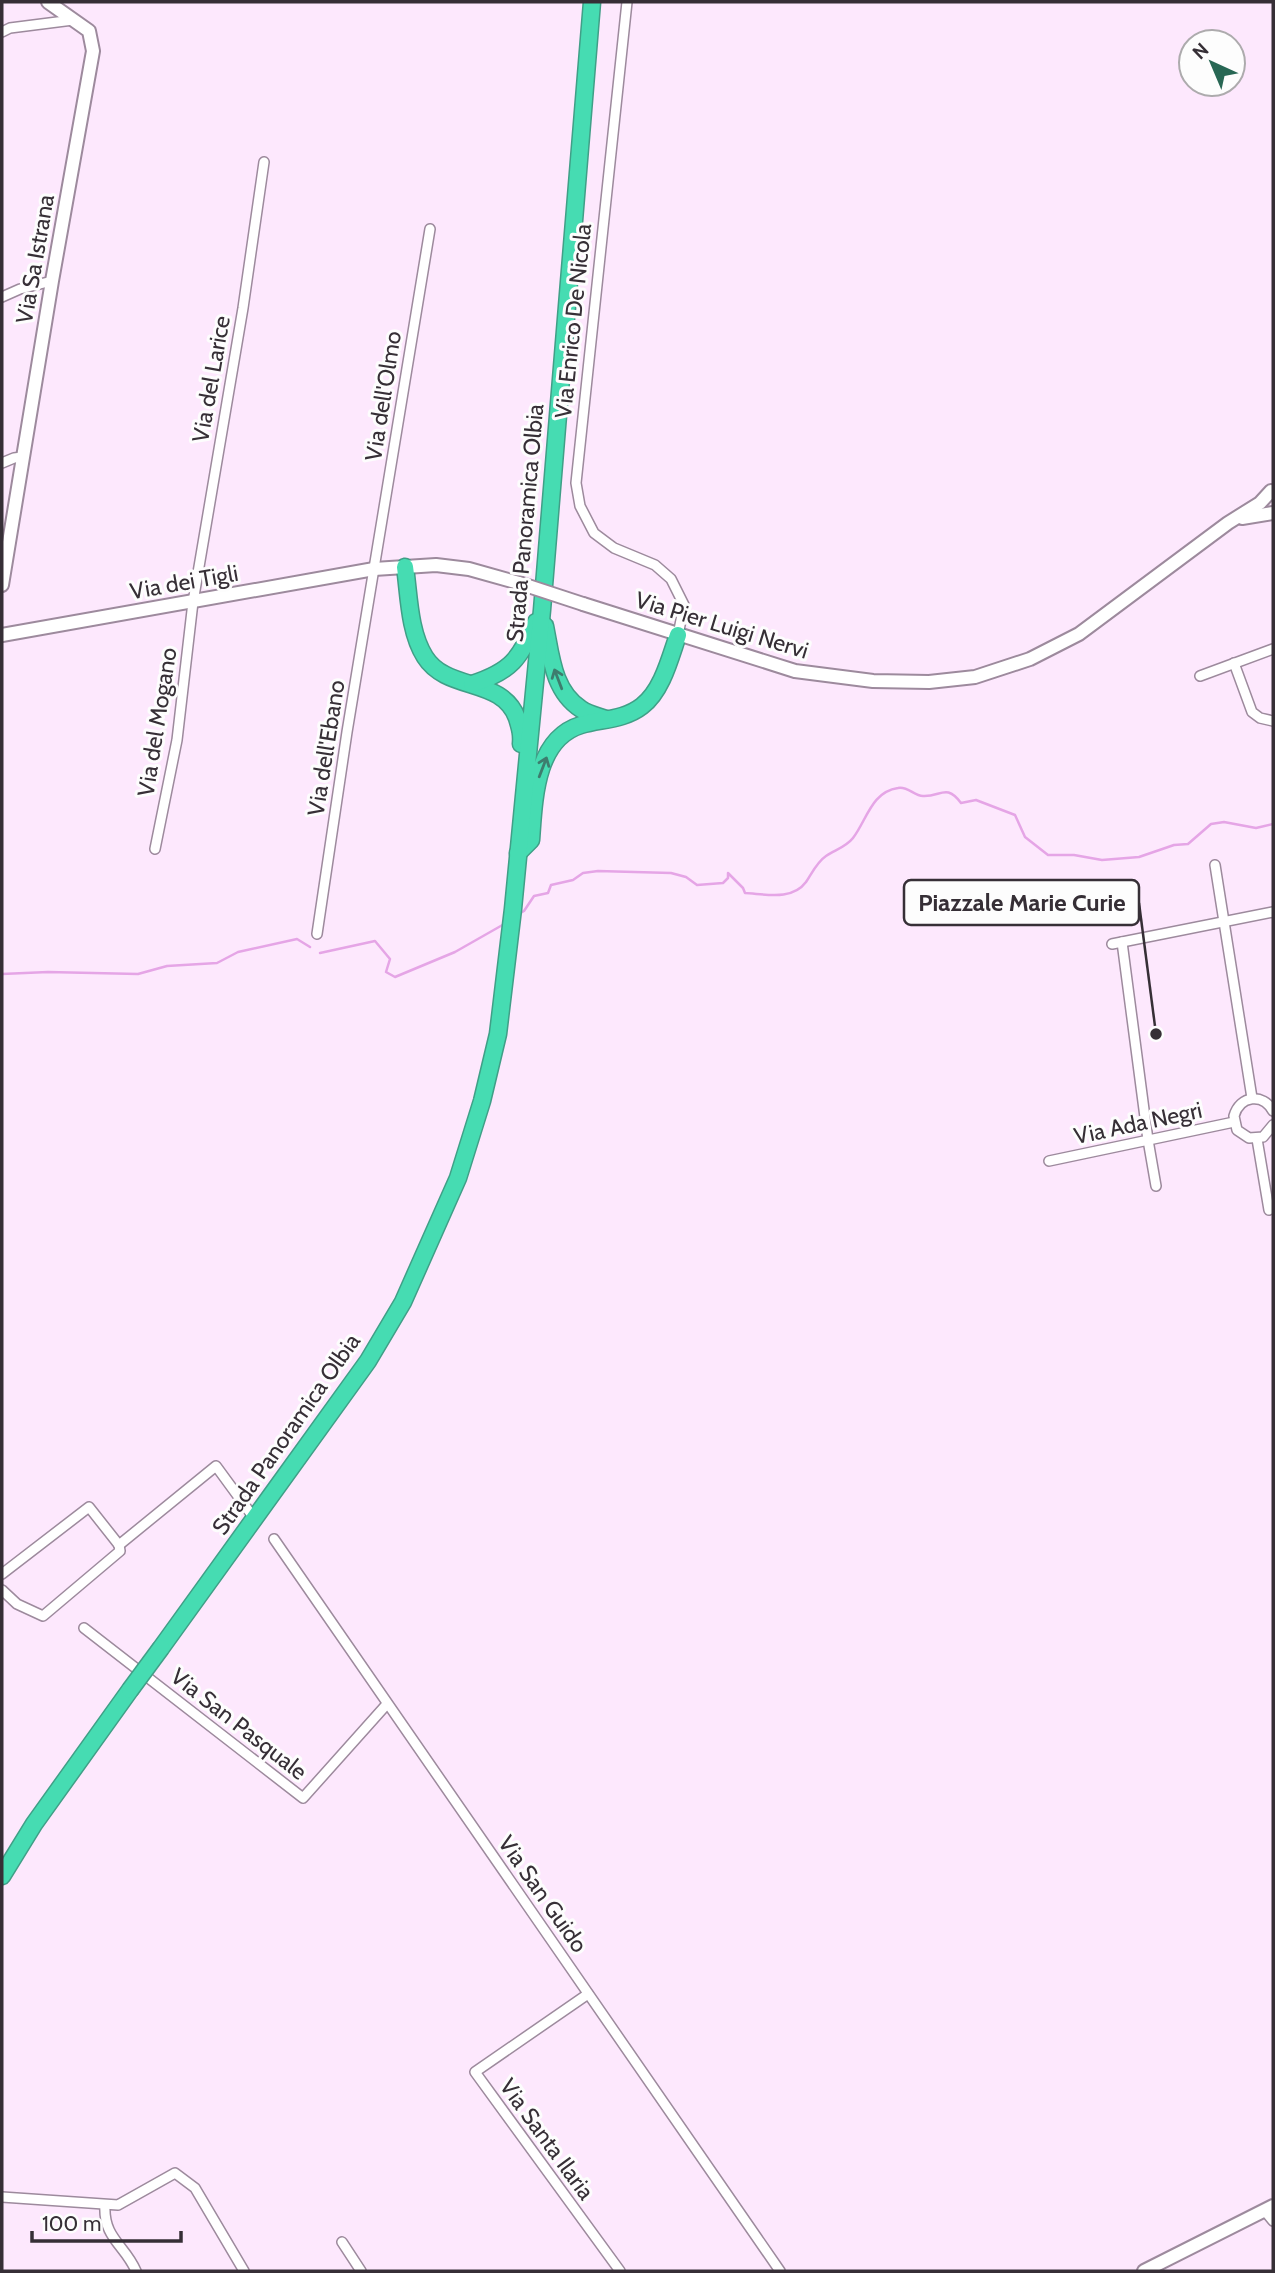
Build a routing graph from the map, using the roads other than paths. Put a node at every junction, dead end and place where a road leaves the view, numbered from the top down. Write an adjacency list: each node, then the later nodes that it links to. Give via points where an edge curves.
1 (48, 2): 4 (street, Via Sa Istrana)
2 (592, 2): 19 (highway, Strada Panoramica Olbia)
3 (627, 2): 21 (street, Via Enrico De Nicola, via 576,483 580,506 594,533 614,548 655,565 671,579 684,605)
4 (73, 20): 5 (street); 8 (street, Via Sa Istrana, via 89,31 93,51)
5 (2, 32)
6 (264, 162): 18 (street, Via del Larice)
7 (430, 229): 16 (street, Via dell'Olmo)
8 (51, 281): 9 (street); 10 (street, Via Sa Istrana)
9 (2, 297)
10 (22, 457): 11 (street); 17 (street, Via Sa Istrana)
11 (2, 463)
12 (1272, 489): 13 (street); 14 (street, Via Pier Luigi Nervi, via 1260,503)
13 (1273, 511): 14 (street, Via Pier Luigi Nervi)
14 (1228, 523): 21 (street, Via Pier Luigi Nervi, via 1079,634 1030,659 975,677 873,681 795,671)
15 (405, 567): 16 (street, Via Pier Luigi Nervi); 21 (street, Via Pier Luigi Nervi, bridge, via 469,569); 25 (highway, via 416,639 426,659 452,680)
16 (374, 569): 18 (street, Via dei Tigli); 34 (street, Via dell'Ebano)
17 (2, 585)
18 (193, 602): 20 (street, Via dei Tigli); 29 (street, Via del Mogano, via 177,740)
19 (542, 610): 25 (highway, via 512,665); 26 (highway, one-way to 19, via 582,710 556,680); 28 (highway, Strada Panoramica Olbia)
20 (2, 635)
21 (678, 635): 26 (highway, via 668,665 644,705)
22 (1273, 649): 23 (street)
23 (1234, 663): 24 (street); 27 (street, via 1252,712)
24 (1200, 676)
25 (472, 684): 28 (highway, via 501,695 514,711 522,733 514,806)
26 (608, 720): 30 (highway, one-way to 26, via 531,840 535,792 544,761 560,736 579,725)
27 (1273, 721)
28 (520, 830): 30 (highway, Strada Panoramica Olbia)
29 (155, 849)
30 (518, 857): 46 (highway, Strada Panoramica Olbia, via 498,1034 458,1178 403,1302 368,1361)
31 (1215, 865): 33 (street)
32 (1273, 912): 33 (street)
33 (1224, 921): 35 (street); 37 (street)
34 (317, 934)
35 (1122, 942): 36 (street); 42 (street)
36 (1112, 944)
37 (1252, 1098): 38 (street, via 1262,1100); 39 (street, via 1237,1107)
38 (1273, 1111)
39 (1234, 1122): 41 (street, via 1244,1136); 42 (street, Via Ada Negri)
40 (1273, 1125): 41 (street, via 1267,1135)
41 (1257, 1139): 45 (street)
42 (1148, 1140): 43 (street, Via Ada Negri); 44 (street)
43 (1049, 1161)
44 (1156, 1186)
45 (1269, 1210)
46 (254, 1518): 48 (street, via 216,1466); 53 (highway, Strada Panoramica Olbia, bridge, via 34,1824)
47 (274, 1539): 52 (street, Via San Guido)
48 (118, 1545): 49 (street, via 89,1507); 50 (street, via 120,1551 43,1616 17,1604)
49 (2, 1574)
50 (2, 1590)
51 (85, 1628): 52 (street, Via San Pasquale, via 303,1798)
52 (387, 1704): 54 (street, Via San Guido)
53 (2, 1876)
54 (588, 1994): 63 (street, Via Santa Ilaria, via 475,2072); 64 (street, Via San Guido)
55 (2, 2197): 56 (street)
56 (105, 2206): 60 (street, via 118,2205 175,2173 195,2188); 61 (street, via 109,2232)
57 (1270, 2212): 59 (street)
58 (342, 2242): 62 (street)
59 (1153, 2269)
60 (240, 2270)
61 (136, 2271)
62 (361, 2271)
63 (620, 2271)
64 (780, 2271)

